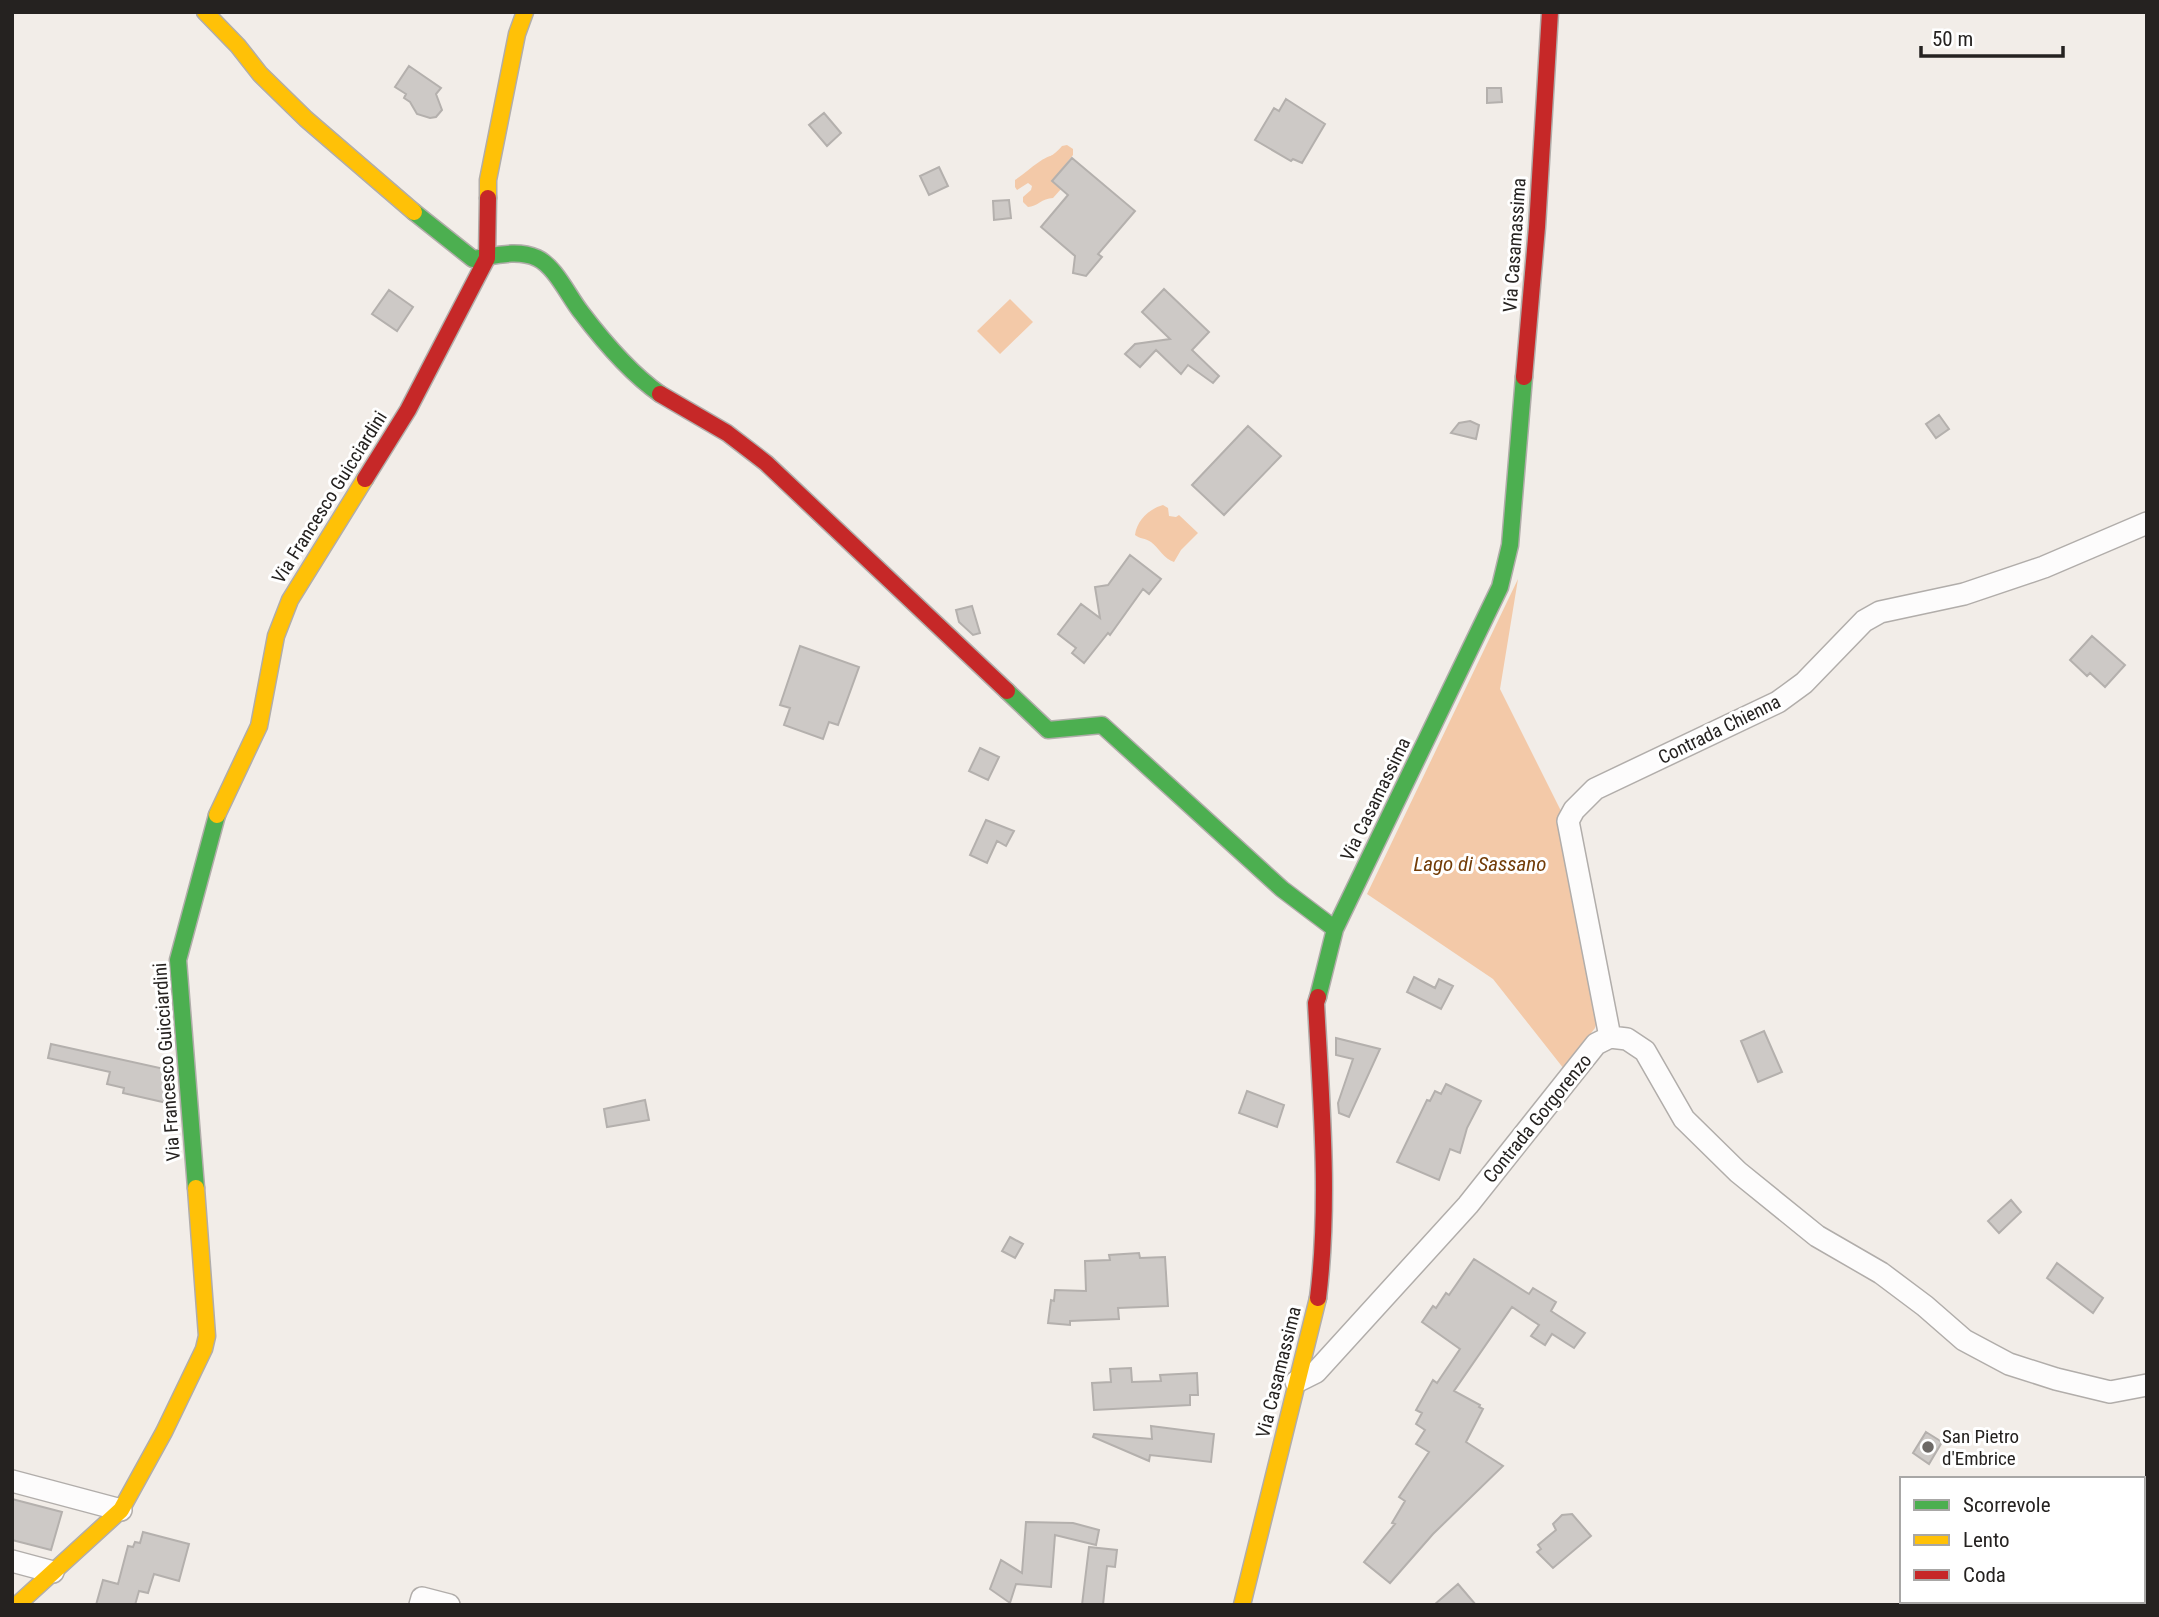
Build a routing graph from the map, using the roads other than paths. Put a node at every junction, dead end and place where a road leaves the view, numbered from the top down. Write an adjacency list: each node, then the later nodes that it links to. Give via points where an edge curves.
1 (205, 12): 4 (street, via 306,119 440,235)
2 (525, 12): 4 (street, via 488,180)
3 (1547, 14): 6 (street, Via Casamassima, via 1537,227 1510,545 1500,587)
4 (484, 263): 6 (street, via 508,254 540,259 620,357 657,392 727,433 766,463 1048,730 1102,725 1282,889); 11 (street, Via Francesco Guicciardini, via 408,410 290,600 276,636 259,726 218,811 178,960 207,1336 205,1349)
5 (2147, 523): 7 (street, Contrada Chienna, via 1964,594 1880,612 1864,621 1779,702 1595,789 1584,799 1568,821)
6 (1335, 929): 8 (street, Via Casamassima, via 1316,1003 1323,1256 1316,1312)
7 (1610, 1037): 8 (street, Contrada Gorgorenzo, via 1596,1044 1468,1205 1316,1372); 9 (street, via 1627,1039 1645,1051 1684,1119 1738,1172 1817,1236 1892,1281 1964,1340 2009,1364 2056,1379 2110,1392)
8 (1297, 1382): 17 (street, Via Casamassima)
9 (2147, 1385)
10 (12, 1480): 11 (street)
11 (121, 1510): 13 (street, Via Francesco Guicciardini)
12 (12, 1561): 13 (street)
13 (53, 1572): 15 (street, Via Francesco Guicciardini)
14 (421, 1601): 16 (street)
15 (17, 1605)
16 (449, 1605)
17 (1242, 1605)

